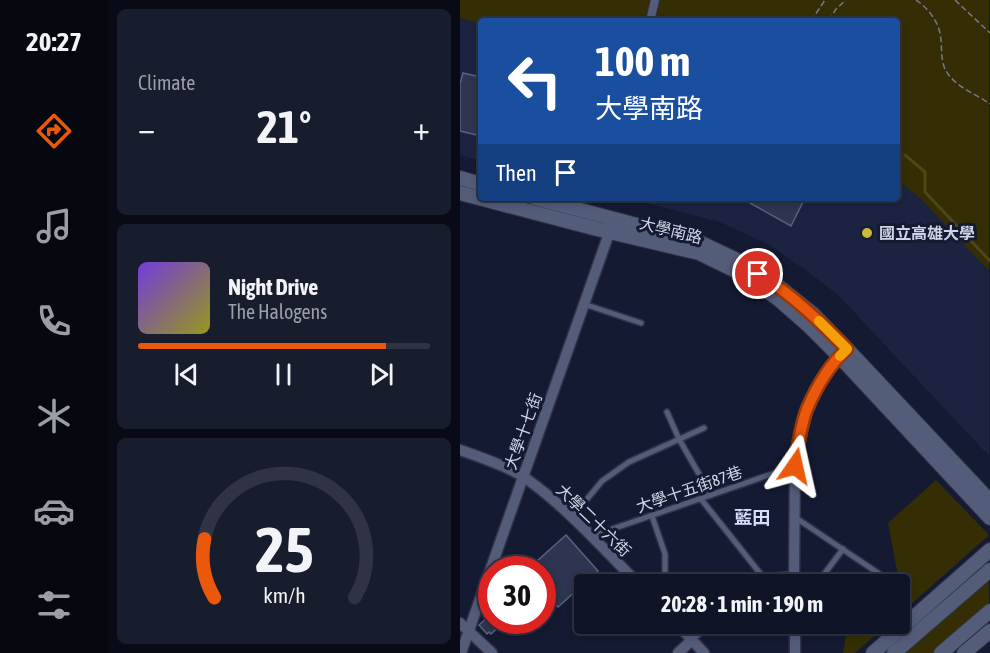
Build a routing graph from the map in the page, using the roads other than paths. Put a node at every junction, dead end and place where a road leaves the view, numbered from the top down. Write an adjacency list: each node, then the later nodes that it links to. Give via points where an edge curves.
1 (655, 0): 2 (street)
2 (651, 18)
3 (460, 178): 4 (street)
4 (478, 183)
5 (460, 193): 6 (street, 大學南路)
6 (478, 197)
7 (498, 201): 9 (street, 大學南路)
8 (544, 201): 9 (street, 大學南路)
9 (612, 225): 10 (street, 大學十七街); 12 (street, 大學南路, via 699,253 738,273 777,298)
10 (584, 304): 11 (lane); 18 (street, 大學十七街)
11 (641, 323)
12 (843, 352): 17 (street, via 807,410); 21 (street, 大學南路); 25 (street, 大學南路)
13 (667, 412): 15 (lane)
14 (704, 428): 15 (lane)
15 (679, 439): 19 (lane); 22 (lane, via 629,462 602,481)
16 (460, 450): 18 (street, 大學二十六街)
17 (795, 466): 19 (lane, 大學十五街87巷); 24 (street)
18 (523, 476): 22 (street, 大學二十六街); 38 (street, 大學十七街)
19 (711, 495): 20 (lane, 大學十五街87巷)
20 (701, 499): 23 (lane, 大學十五街87巷); 32 (lane)
21 (990, 501)
22 (573, 516): 26 (street, 大學二十六街)
23 (652, 516): 26 (lane, 大學十五街87巷); 31 (lane, via 665,554)
24 (794, 517): 27 (lane); 33 (street)
25 (990, 518)
26 (592, 536): 30 (street, 大學二十六街)
27 (843, 549): 34 (lane); 35 (lane)
28 (990, 550): 49 (street)
29 (990, 570): 50 (street)
30 (629, 574)
31 (665, 574)
32 (761, 574)
33 (794, 574)
34 (824, 574)
35 (880, 574)
36 (990, 611): 51 (street)
37 (460, 623): 38 (street)
38 (468, 631): 44 (street, 大學十七街); 45 (street)
39 (990, 631): 52 (street)
40 (687, 634): 43 (street)
41 (699, 634): 43 (lane)
42 (795, 634): 48 (street)
43 (692, 640): 46 (street); 47 (street)
44 (461, 653)
45 (492, 653)
46 (678, 653)
47 (704, 653)
48 (795, 653)
49 (873, 653)
50 (894, 653)
51 (941, 653)
52 (964, 653)

